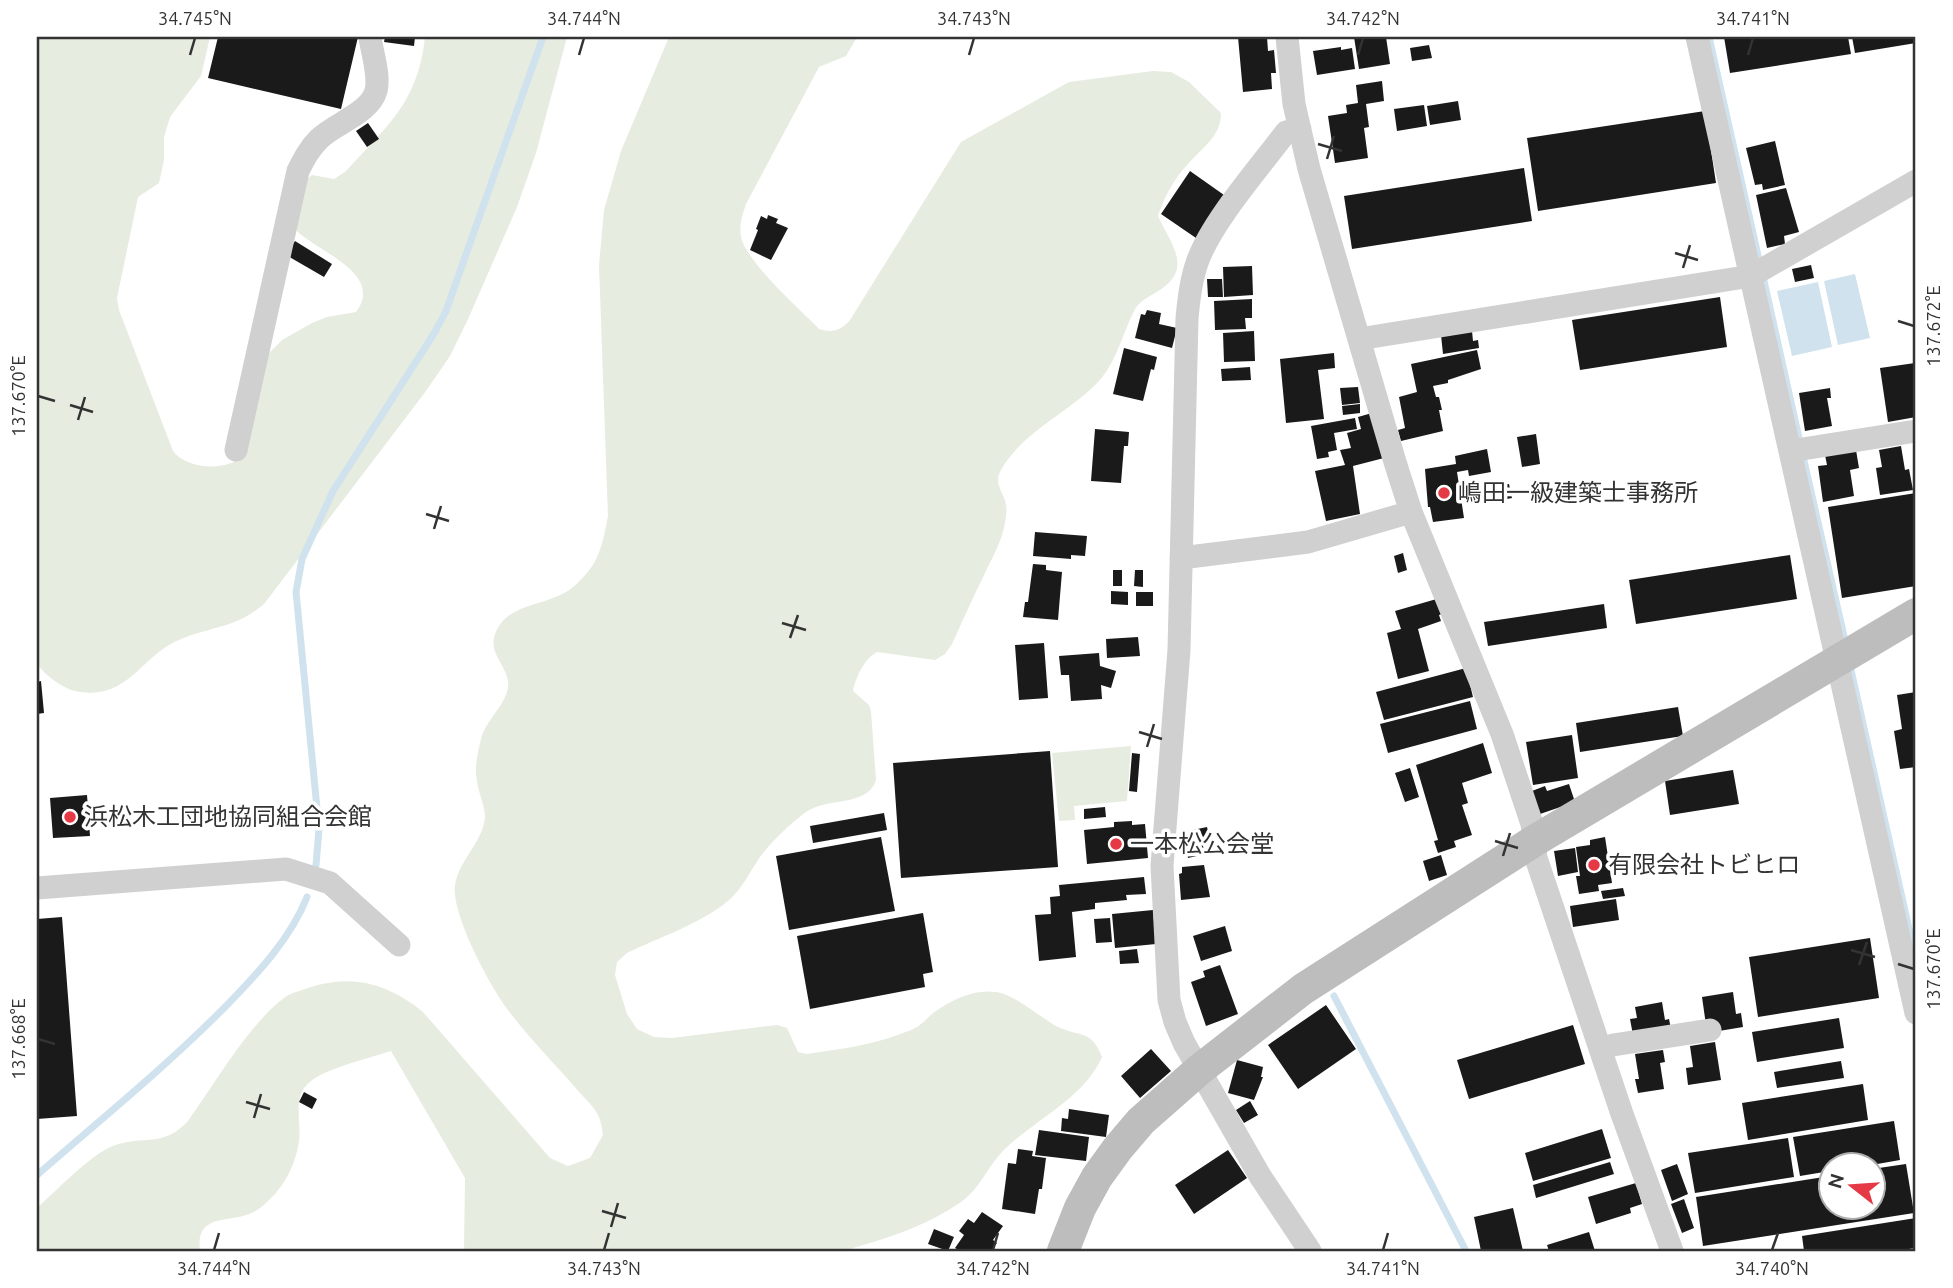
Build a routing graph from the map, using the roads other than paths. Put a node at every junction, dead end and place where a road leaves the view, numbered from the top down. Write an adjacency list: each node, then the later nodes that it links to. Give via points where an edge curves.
1 (369, 37): 9 (street, via 377,78 373,99 320,138 298,171)
2 (1287, 37): 4 (street)
3 (1697, 37): 6 (street)
4 (1300, 129): 7 (street); 12 (street, via 1286,132 1213,231 1190,288)
5 (1916, 181): 6 (street)
6 (1751, 276): 7 (street); 10 (street)
7 (1359, 339): 11 (street)
8 (1916, 431): 10 (street)
9 (236, 450)
10 (1790, 451): 14 (street)
11 (1411, 512): 12 (street, via 1308,542); 15 (street, via 1502,734)
12 (1181, 558): 21 (street, via 1179,650 1162,866 1169,1000 1175,1023)
13 (1916, 614): 14 (street)
14 (1837, 661): 15 (street); 18 (street)
15 (1534, 841): 20 (street); 21 (street, via 1313,983)
16 (37, 888): 17 (street, via 286,869 330,883)
17 (399, 945)
18 (1916, 1013)
19 (1710, 1030): 20 (street)
20 (1601, 1050): 24 (street)
21 (1199, 1070): 22 (street, via 1118,1148 1080,1208); 23 (street)
22 (1063, 1251)
23 (1310, 1251)
24 (1672, 1251)

